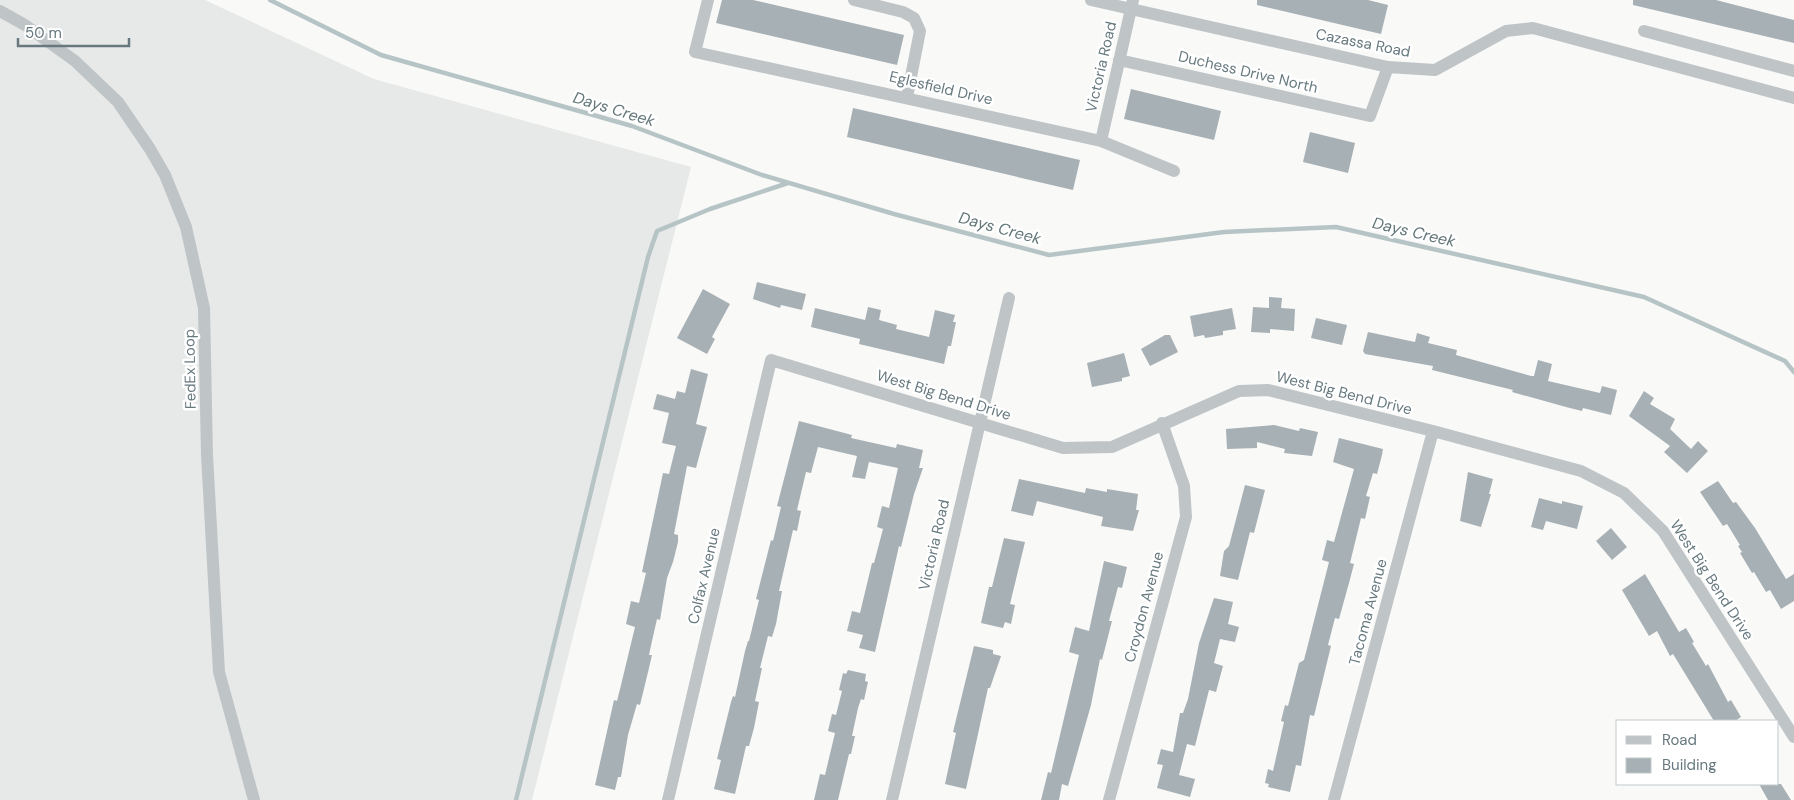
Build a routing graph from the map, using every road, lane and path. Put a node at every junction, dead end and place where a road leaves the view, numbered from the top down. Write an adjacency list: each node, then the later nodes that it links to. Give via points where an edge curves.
1 (708, 0): 10 (street, Eglesfield Drive, via 695,52)
2 (854, 0): 10 (street, via 904,12 914,18 920,31)
3 (1091, 0): 4 (street, Cazassa Road)
4 (1132, 5): 7 (street, Victoria Road); 8 (street, Cazassa Road)
5 (0, 11): 20 (street, FedEx Loop, via 75,61 118,102 165,175 186,227 204,308 218,672)
6 (1644, 31): 9 (street)
7 (1119, 60): 8 (street, Duchess Drive North, via 1370,116); 12 (street, Victoria Road)
8 (1388, 67): 11 (street, Cazassa Road, via 1435,70 1506,30 1533,28)
9 (1794, 71)
10 (907, 97): 12 (street, Eglesfield Drive)
11 (1794, 98)
12 (1101, 141): 13 (street, Eglesfield Drive)
13 (1174, 171)
14 (1009, 298): 16 (street, Victoria Road)
15 (771, 360): 16 (street, West Big Bend Drive); 21 (street, Colfax Avenue)
16 (979, 422): 17 (street, West Big Bend Drive, via 1063,448 1112,447); 22 (street, Victoria Road)
17 (1162, 423): 18 (street, West Big Bend Drive, via 1239,391 1268,390); 23 (street, Croydon Avenue, via 1184,486 1186,516)
18 (1433, 432): 19 (street, West Big Bend Drive, via 1581,471 1624,493 1663,531); 24 (street, Tacoma Avenue)
19 (1794, 737)
20 (254, 800)
21 (668, 800)
22 (892, 800)
23 (1109, 800)
24 (1334, 800)

